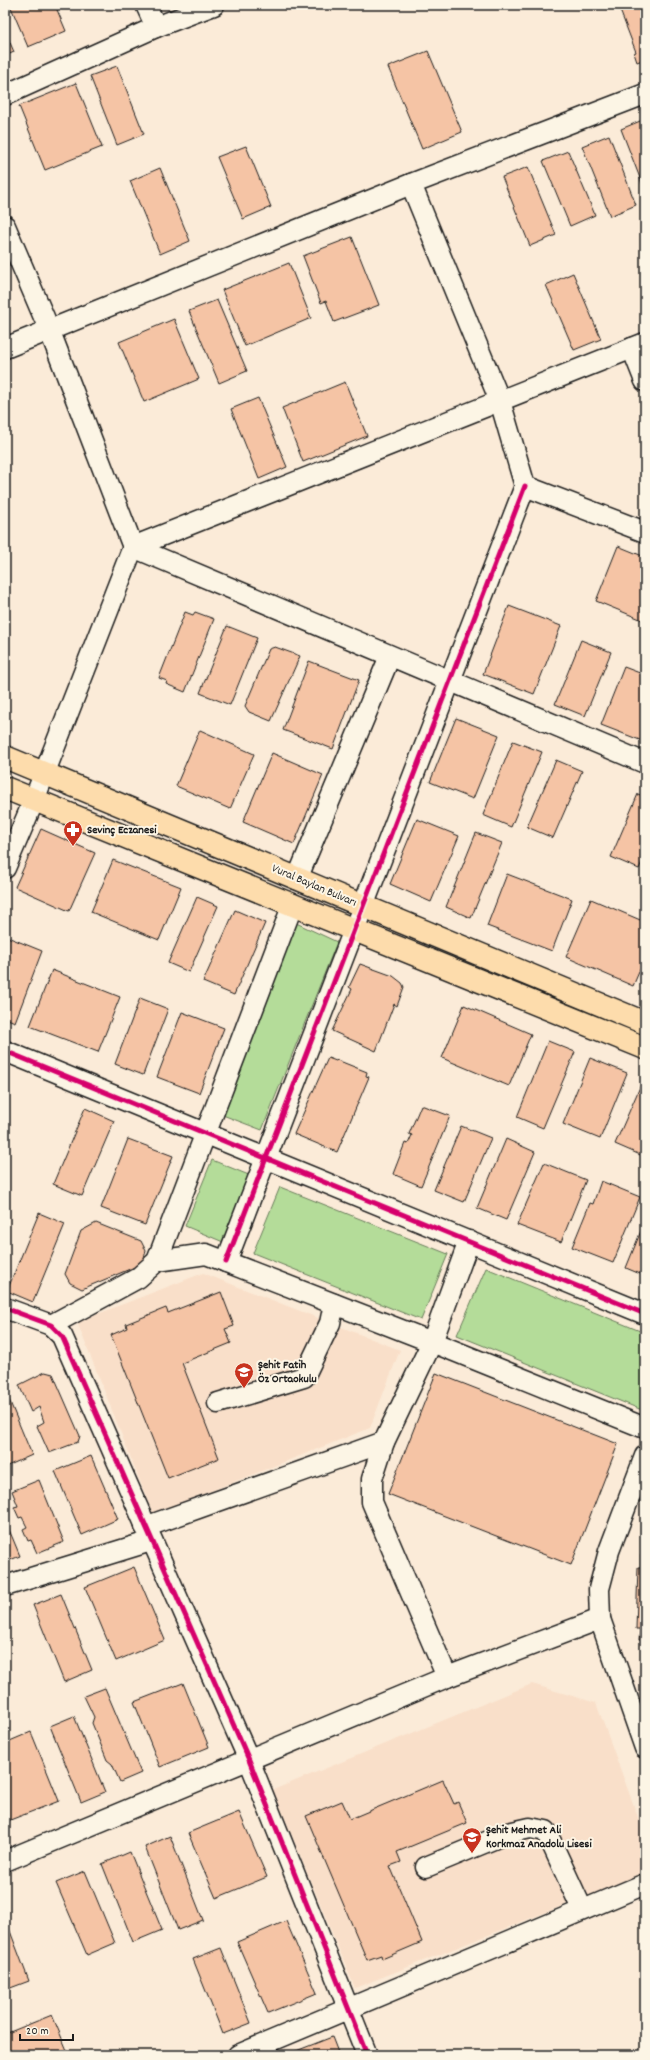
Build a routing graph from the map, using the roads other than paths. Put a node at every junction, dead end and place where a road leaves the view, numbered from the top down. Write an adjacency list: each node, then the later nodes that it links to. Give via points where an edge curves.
1 (146, 5): 3 (street)
2 (214, 5): 3 (street)
3 (156, 27): 5 (street)
4 (645, 94): 6 (street)
5 (5, 95)
6 (411, 184): 8 (street); 12 (street)
7 (5, 226): 8 (street)
8 (50, 329): 10 (street); 15 (street)
9 (639, 345): 11 (street); 12 (street)
10 (5, 348)
11 (645, 381)
12 (500, 401): 13 (street); 15 (street)
13 (525, 486): 14 (street); 17 (street)
14 (645, 532)
15 (133, 547): 16 (street); 20 (street)
16 (390, 656): 17 (street); 24 (street)
17 (449, 681): 19 (street); 26 (street)
18 (5, 757): 20 (main road, Vural Baylan Bulvarı)
19 (645, 763)
20 (44, 774): 22 (street); 24 (main road, Vural Baylan Bulvarı)
21 (5, 788): 22 (main road, Vural Baylan Bulvarı)
22 (34, 800): 23 (street); 25 (main road, Vural Baylan Bulvarı)
23 (5, 868)
24 (297, 879): 26 (main road, Vural Baylan Bulvarı)
25 (293, 904): 27 (main road, Vural Baylan Bulvarı); 31 (street)
26 (363, 906): 27 (street); 28 (main road, Vural Baylan Bulvarı)
27 (355, 930): 29 (main road, Vural Baylan Bulvarı); 32 (street)
28 (645, 1024)
29 (645, 1048)
30 (5, 1051): 31 (street)
31 (206, 1132): 32 (street); 34 (street)
32 (265, 1157): 33 (street); 35 (street)
33 (469, 1241): 38 (street); 40 (street)
34 (157, 1261): 35 (street, via 206,1254); 39 (street, via 138,1278)
35 (226, 1262): 36 (street)
36 (334, 1304): 40 (street); 41 (street, via 330,1323 304,1377)
37 (5, 1308): 39 (street)
38 (645, 1314)
39 (51, 1325): 45 (street, via 62,1336)
40 (432, 1342): 42 (street); 43 (street)
41 (218, 1403)
42 (645, 1428)
43 (384, 1442): 45 (street); 48 (street, via 372,1479 372,1502)
44 (645, 1456): 47 (street, via 609,1551 599,1589)
45 (148, 1534): 46 (street); 50 (street)
46 (5, 1586)
47 (600, 1619): 48 (street); 49 (street)
48 (447, 1677): 50 (street)
49 (645, 1748)
50 (249, 1760): 51 (street); 55 (street)
51 (5, 1861)
52 (426, 1868): 54 (street, via 508,1833 530,1828 546,1831)
53 (645, 1884): 54 (street)
54 (582, 1909): 55 (street)
55 (349, 2009): 56 (street); 57 (street)
56 (238, 2055)
57 (367, 2055)

